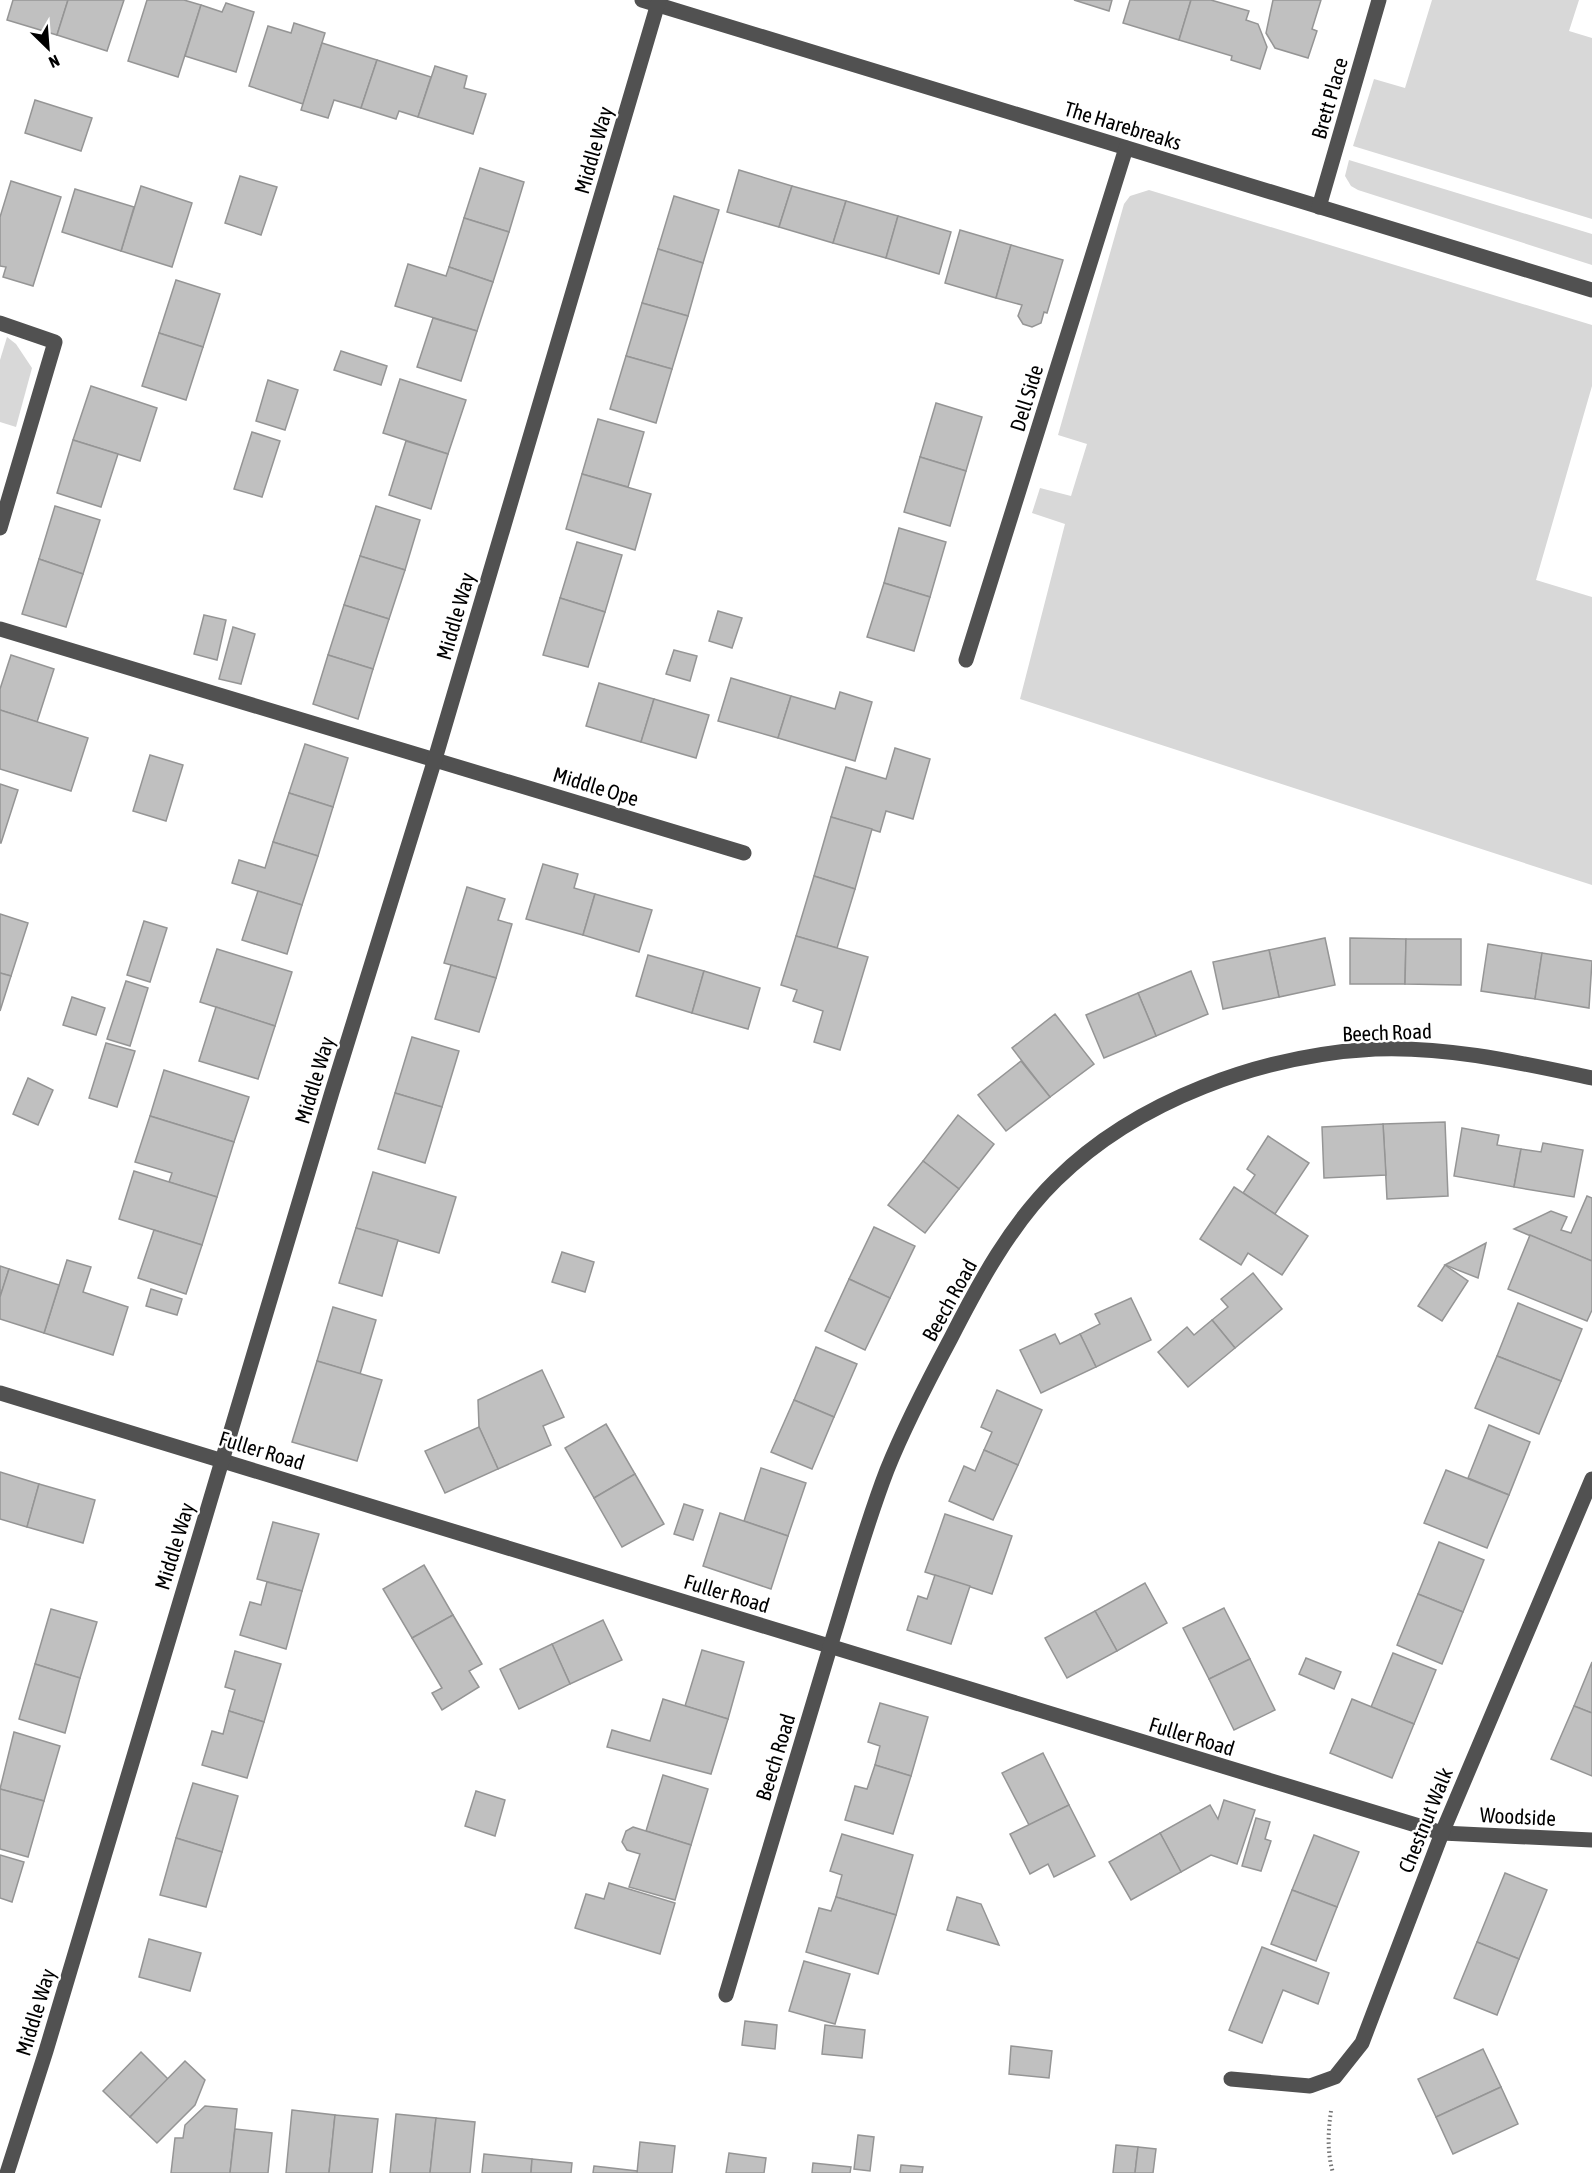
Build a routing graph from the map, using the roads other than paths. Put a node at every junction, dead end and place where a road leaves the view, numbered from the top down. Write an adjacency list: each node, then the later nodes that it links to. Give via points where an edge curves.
1 (642, 0): 3 (street, The Harebreaks)
2 (1379, 0): 5 (street, Brett Place)
3 (658, 2): 4 (street, The Harebreaks); 11 (street, Middle Way)
4 (1126, 148): 5 (street, The Harebreaks); 10 (street, Dell Side)
5 (1319, 207): 6 (street, The Harebreaks)
6 (1592, 290)
7 (0, 323): 8 (street, via 55,342)
8 (0, 528)
9 (0, 629): 11 (street, Middle Ope)
10 (966, 660)
11 (435, 759): 12 (street, Middle Ope); 15 (street, Middle Way)
12 (744, 854)
13 (1592, 1078): 17 (street, Beech Road, via 1439,1051 1374,1049 1307,1058 1255,1070 1197,1090 1145,1114 1091,1149 1055,1181 1024,1218 991,1265 962,1317 888,1469)
14 (0, 1393): 15 (street, Fuller Road)
15 (222, 1460): 17 (street, Fuller Road); 22 (street, Middle Way)
16 (1592, 1479): 18 (street, Chestnut Walk)
17 (830, 1646): 18 (street, Fuller Road); 20 (street, Beech Road)
18 (1442, 1833): 19 (street, Woodside); 21 (street, Chestnut Walk, via 1362,2043 1335,2077 1311,2086)
19 (1592, 1840)
20 (726, 1995)
21 (1231, 2079)
22 (7, 2173)

